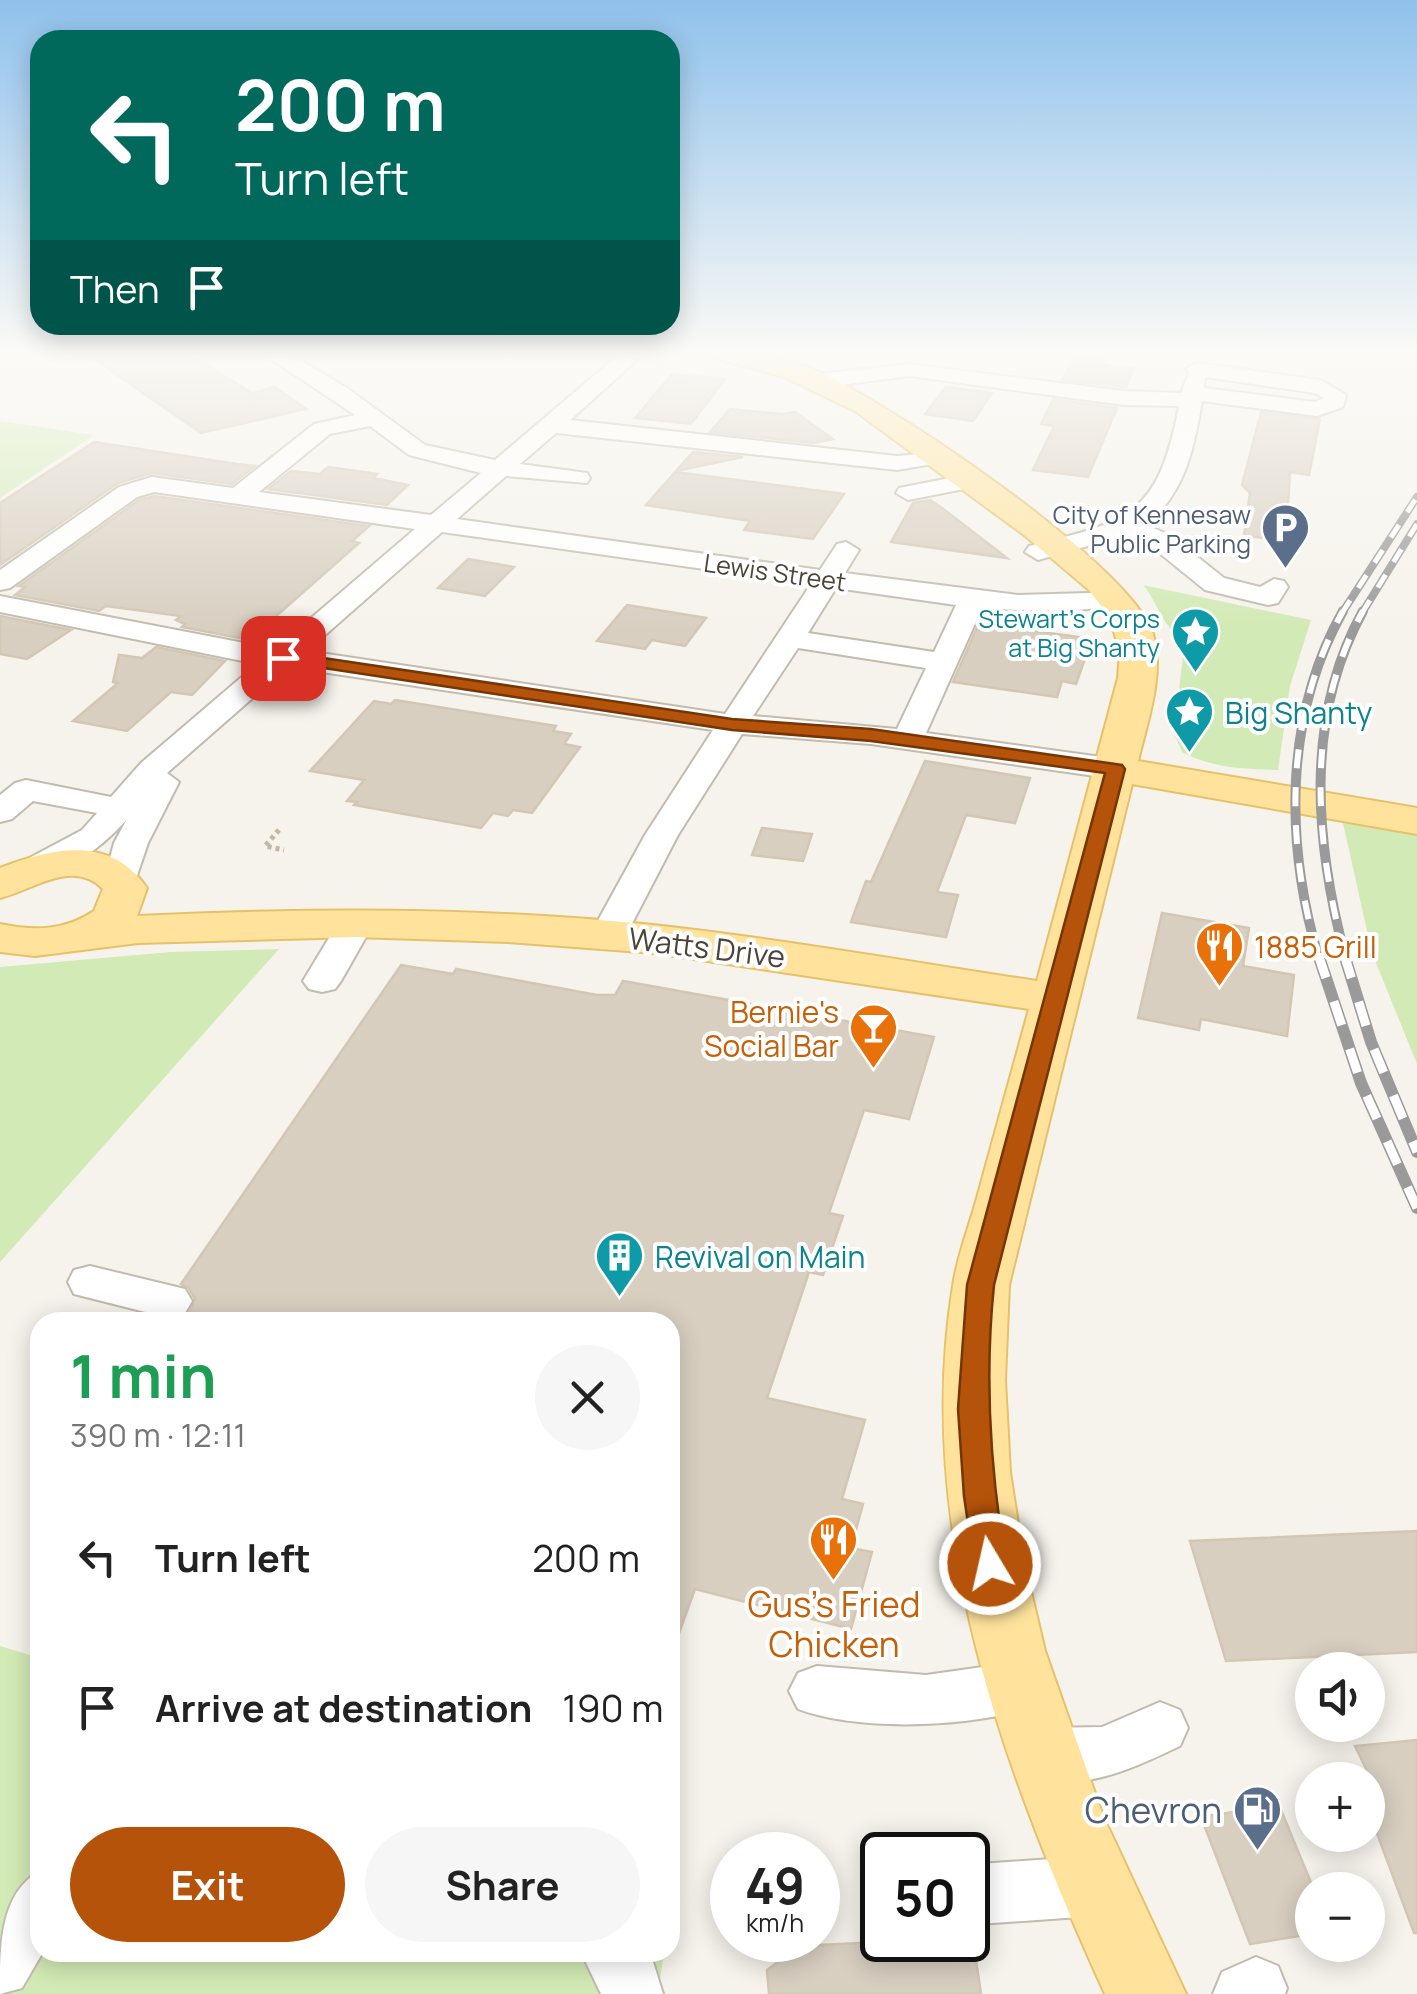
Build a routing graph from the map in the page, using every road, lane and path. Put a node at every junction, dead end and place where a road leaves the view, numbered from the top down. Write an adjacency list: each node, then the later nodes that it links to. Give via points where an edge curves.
1 (303, 444): 12 (street)
2 (409, 444): 8 (street)
3 (528, 444): 8 (street)
4 (723, 444): 7 (street, via 896,463)
5 (914, 444): 7 (main road)
6 (1179, 444): 14 (street, via 1167,491 1157,507)
7 (936, 458): 10 (main road)
8 (500, 468): 9 (street); 13 (street)
9 (578, 478)
10 (970, 482): 11 (street); 17 (main road)
11 (908, 493)
12 (240, 495): 13 (street, Lewis Street); 21 (street, Lewis Street, via 168,485 134,488)
13 (438, 522): 18 (street, Lewis Street); 28 (street)
14 (1128, 526): 17 (street); 22 (street, via 1161,541 1215,584 1268,597)
15 (704, 532): 18 (street)
16 (846, 550): 20 (street)
17 (1049, 550): 24 (main road)
18 (683, 560): 20 (street, Lewis Street)
19 (940, 563): 23 (street)
20 (830, 580): 23 (street, Lewis Street); 27 (street)
21 (0, 582)
22 (1274, 587)
23 (927, 593): 25 (street, Lewis Street)
24 (1113, 598): 25 (street, Lewis Street); 33 (main road, via 1135,633 1138,666)
25 (972, 599): 29 (street)
26 (0, 604): 28 (street)
27 (793, 640): 29 (street); 30 (street)
28 (283, 658): 30 (street, via 649,718); 32 (street)
29 (942, 662): 31 (street)
30 (732, 724): 31 (street); 43 (street, via 631,867)
31 (908, 740): 33 (street)
32 (184, 746): 35 (street, via 152,770); 41 (street, via 130,843)
33 (1116, 769): 37 (main road); 47 (main road)
34 (13, 785): 35 (street); 36 (street)
35 (120, 808): 40 (street, via 94,837)
36 (0, 812)
37 (1417, 821)
38 (279, 830): 39 (path, via 264,846)
39 (284, 850)
40 (16, 878): 41 (main road, Watts Drive, via 75,864 110,872)
41 (123, 884): 42 (main road, Watts Drive, via 171,906); 44 (main road, via 118,911)
42 (356, 922): 43 (main road, Watts Drive); 44 (main road, Watts Drive, via 138,929); 46 (street)
43 (608, 935): 47 (main road, Watts Drive)
44 (70, 940): 45 (main road, Watts Drive)
45 (5, 941)
46 (322, 981)
47 (1056, 998): 50 (main road, via 981,1285 974,1345 979,1496)
48 (90, 1282): 49 (street)
49 (169, 1301)
50 (1018, 1687): 51 (street, via 926,1700); 53 (main road)
51 (817, 1691)
52 (1160, 1728): 53 (street, via 1105,1753)
53 (1040, 1754): 54 (main road)
54 (1094, 1886): 55 (street); 60 (main road)
55 (990, 1893)
56 (30, 1917): 58 (street)
57 (622, 1962): 59 (street)
58 (0, 1966)
59 (632, 1994)
60 (1146, 1994)

